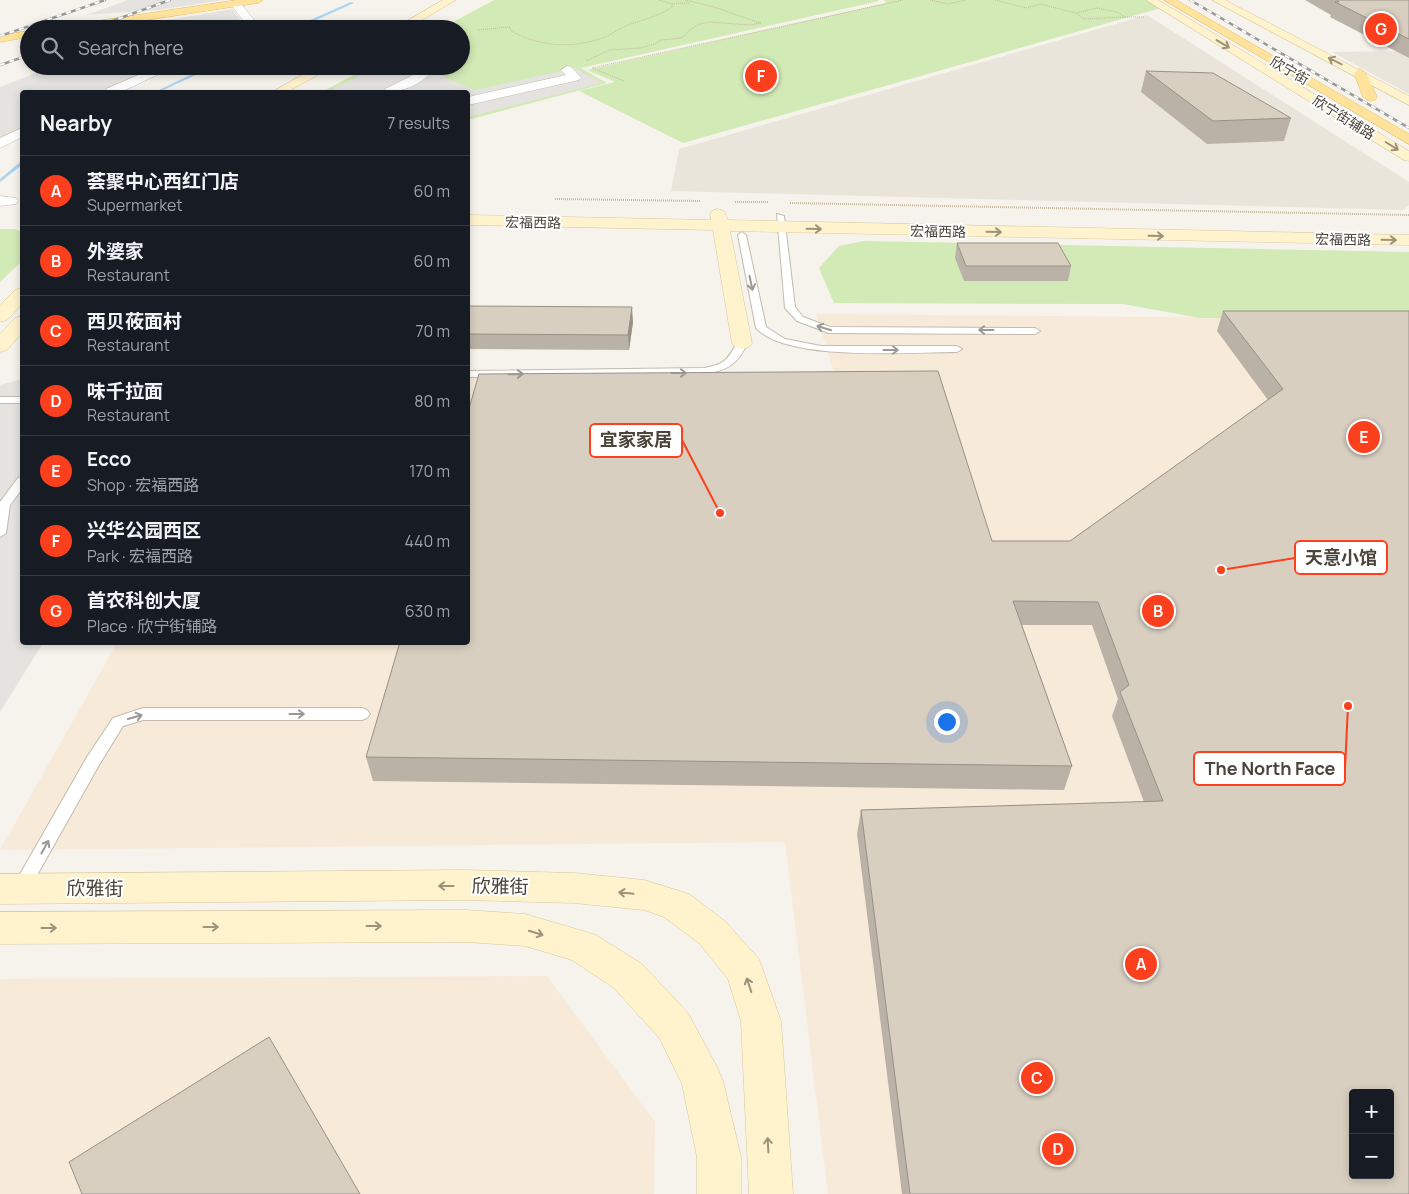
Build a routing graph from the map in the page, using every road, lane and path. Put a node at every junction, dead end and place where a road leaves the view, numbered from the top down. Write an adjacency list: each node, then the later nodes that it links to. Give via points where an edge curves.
1 (248, 0): 15 (main road)
2 (258, 0): 15 (main road)
3 (263, 0): 15 (main road)
4 (452, 0): 25 (main road)
5 (464, 0): 26 (main road)
6 (659, 0): 16 (path)
7 (674, 0): 16 (path)
8 (685, 0): 17 (path)
9 (903, 0): 37 (path, via 592,68)
10 (930, 0): 11 (path, via 948,4)
11 (966, 0)
12 (995, 0): 22 (path, via 1027,8 1040,4)
13 (1151, 0): 20 (main road, 欣宁街辅路)
14 (1201, 0): 19 (main road, 欣宁街)
15 (238, 1): 23 (main road); 24 (street)
16 (667, 1): 18 (path)
17 (690, 3): 18 (path); 30 (path, via 714,7 761,24 710,22 692,27 682,38 661,40 657,44 634,49 604,51 594,59)
18 (672, 4): 27 (path, via 664,14 628,25 602,38 557,46 525,40 510,28)
19 (1216, 4): 21 (main road); 31 (main road, 欣宁街); 32 (main road, one-way to 19)
20 (1168, 5): 21 (main road, 欣宁街); 46 (main road, 欣宁街辅路, one-way to 46)
21 (1183, 9): 43 (main road, 欣宁街)
22 (1076, 13): 22 (path, via 1097,8 1125,17 1084,18)
23 (120, 20)
24 (249, 20)
25 (415, 20)
26 (428, 20)
27 (477, 30)
28 (20, 36): 29 (main road)
29 (0, 39)
30 (567, 70): 44 (street, via 575,77)
31 (1327, 72)
32 (1360, 73): 38 (main road, via 1374,99); 45 (main road)
33 (150, 75): 39 (street)
34 (311, 75): 40 (main road)
35 (326, 75): 41 (main road)
36 (422, 75): 42 (street)
37 (624, 81)
38 (1353, 87)
39 (116, 90)
40 (282, 90)
41 (299, 90)
42 (394, 90)
43 (1334, 95): 46 (main road); 48 (main road, 欣宁街)
44 (470, 101)
45 (1409, 101)
46 (1341, 115): 50 (main road, 欣宁街辅路, one-way to 50)
47 (20, 133): 49 (street)
48 (1409, 140)
49 (0, 144)
50 (1409, 157)
51 (554, 199): 52 (path, 宏福西路)
52 (701, 201)
53 (470, 209): 55 (main road, 宏福西路)
54 (780, 212): 55 (main road, 宏福西路); 55 (path, 宏福西路); 56 (path, 宏福西路); 58 (main road, 宏福西路); 60 (main road, 宏福西路, one-way to 60); 64 (lane, one-way to 54, via 829,330 800,319 790,308)
55 (723, 214): 57 (main road, 宏福西路); 65 (main road)
56 (1409, 215)
57 (470, 220)
58 (1409, 226)
59 (742, 235): 67 (lane, one-way to 67, via 761,328 782,341 821,349)
60 (1409, 240)
61 (20, 296): 62 (main road)
62 (0, 316)
63 (20, 324): 66 (main road)
64 (1035, 330)
65 (742, 343): 68 (lane, one-way to 65, via 696,372 722,368 738,356)
66 (0, 346)
67 (957, 349)
68 (470, 374)
69 (0, 400): 70 (lane)
70 (20, 400)
71 (20, 484): 72 (lane, via 4,505)
72 (0, 532)
73 (362, 714): 74 (lane, one-way to 73, via 118,722 143,714)
74 (11, 889): 77 (main road, 欣雅街, one-way to 74, via 761,1021 745,971 713,933 676,905 644,895 465,885)
75 (0, 928): 76 (main road, one-way to 76, via 466,926 525,930 582,947 628,976 674,1026 702,1081 718,1157)
76 (719, 1194)
77 (771, 1194)

